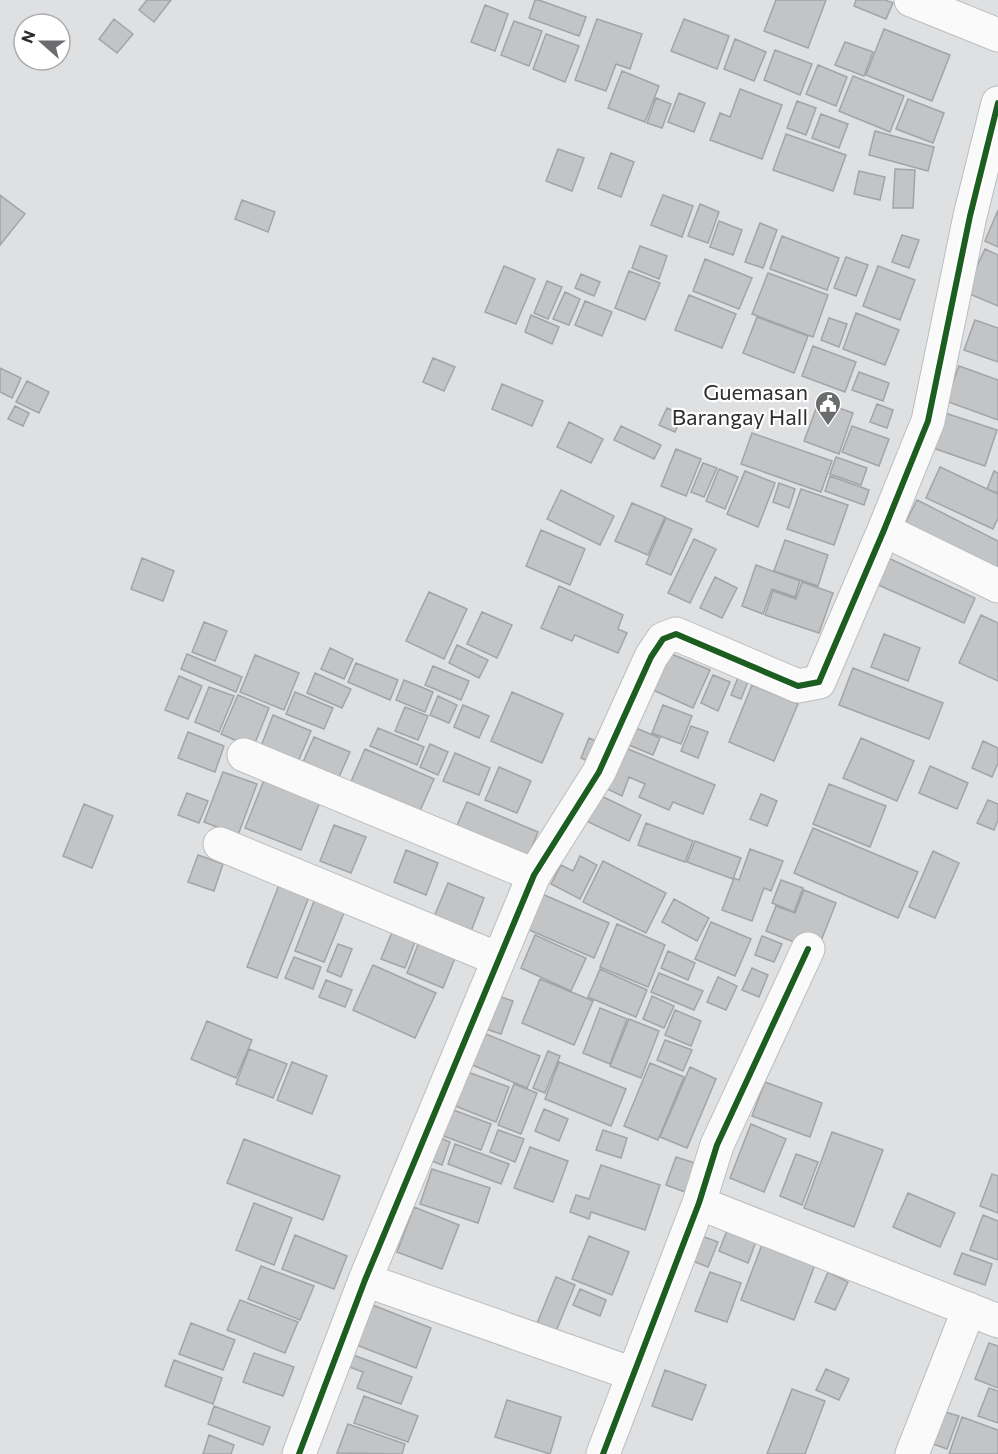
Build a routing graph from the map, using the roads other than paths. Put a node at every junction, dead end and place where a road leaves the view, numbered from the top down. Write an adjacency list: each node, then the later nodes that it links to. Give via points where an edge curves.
1 (911, 0): 2 (street)
2 (998, 35)
3 (998, 103): 4 (street)
4 (991, 164): 5 (street, via 970,216 928,421)
5 (884, 530): 6 (street); 9 (street, via 819,682 798,686 676,634 663,639 651,657 599,772)
6 (998, 586)
7 (244, 755): 9 (street)
8 (220, 844): 11 (street)
9 (534, 875): 11 (street)
10 (807, 949): 12 (street, via 717,1145)
11 (498, 959): 13 (street)
12 (699, 1203): 14 (street); 15 (street)
13 (365, 1280): 15 (street); 16 (street)
14 (983, 1315): 18 (street)
15 (633, 1374): 17 (street)
16 (299, 1454)
17 (603, 1454)
18 (912, 1454)

